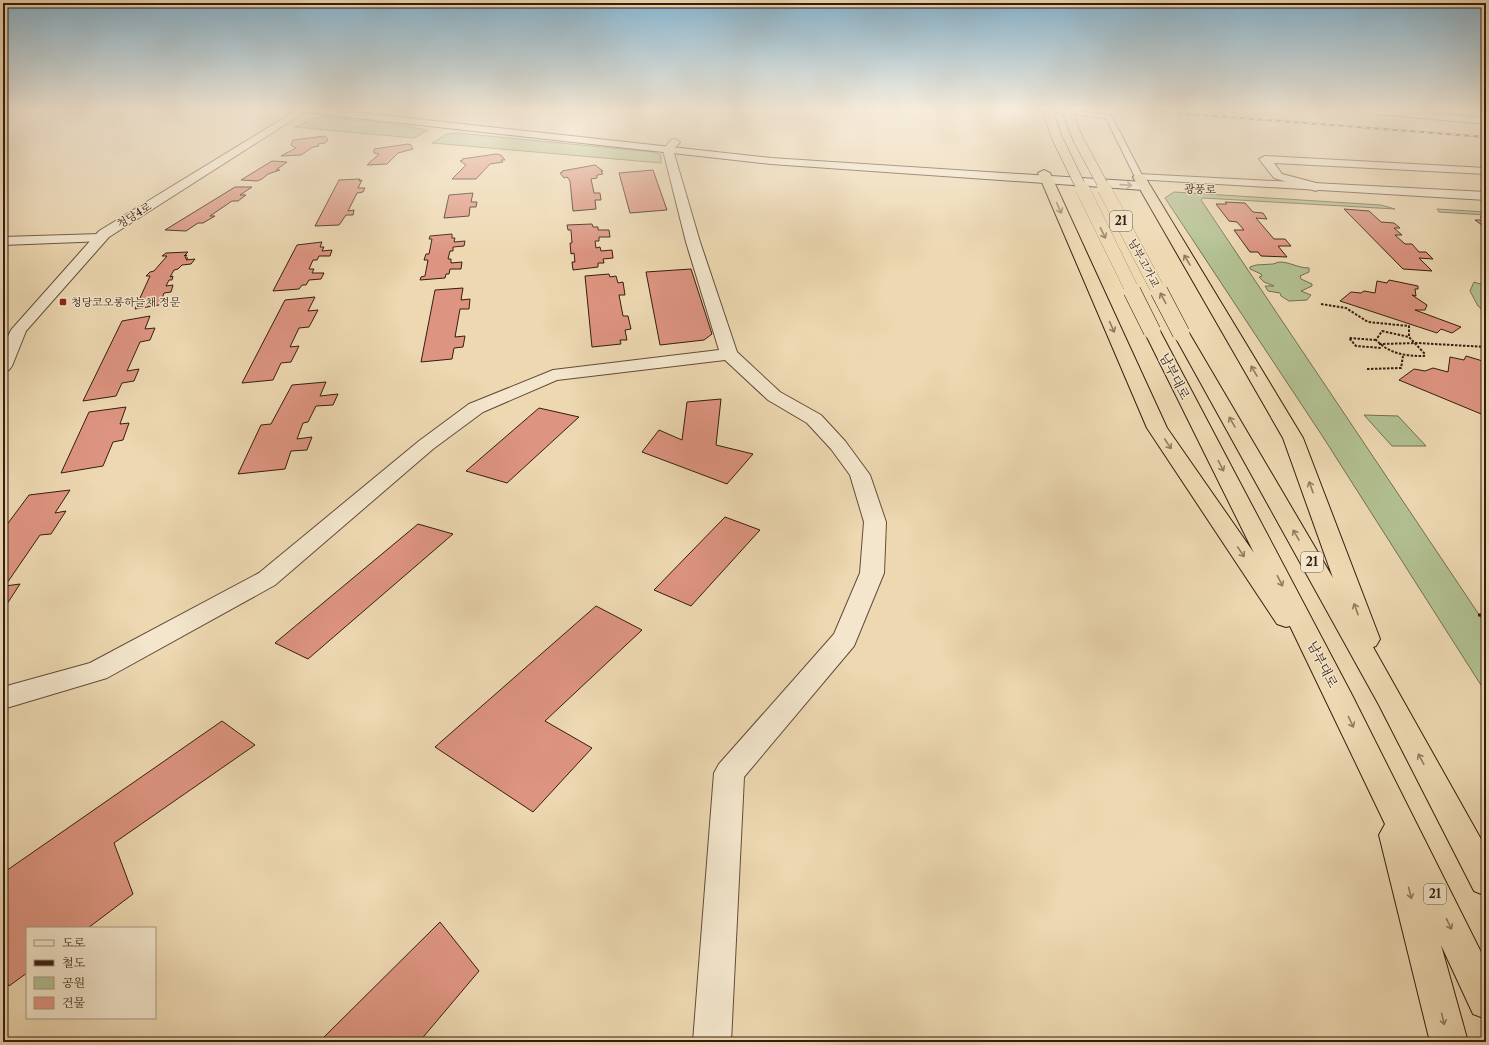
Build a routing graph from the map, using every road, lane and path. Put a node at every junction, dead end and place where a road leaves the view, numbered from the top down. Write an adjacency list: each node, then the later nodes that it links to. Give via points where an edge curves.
1 (225, 157): 15 (street, 청당4로)
2 (673, 157): 26 (street, via 693,242)
3 (743, 157): 9 (street, 광풍로, via 771,161)
4 (1066, 157): 18 (highway, 남부고가교 / 21, one-way to 18, bridge)
5 (1087, 157): 19 (highway, 남부고가교 / 21, one-way to 5, bridge)
6 (1129, 157): 10 (lane)
7 (1486, 171): 8 (street, via 1265,159)
8 (1278, 176): 11 (street, via 1269,182); 12 (street)
9 (1045, 177): 10 (street, 광풍로); 32 (highway, one-way to 32, via 1156,428)
10 (1141, 182): 11 (street, 광풍로); 14 (street, 광풍로); 34 (highway, one-way to 10, via 1293,438)
11 (1248, 184): 12 (street, 광풍로)
12 (1316, 187): 13 (street, 광풍로)
13 (1486, 196)
14 (1486, 204)
15 (100, 238): 16 (street); 28 (street, 청당4로, via 18,330)
16 (3, 241)
17 (1321, 304): 20 (path, via 1346,308 1368,322 1409,326)
18 (1152, 331): 32 (highway, 남부대로 / 21, one-way to 32)
19 (1181, 333): 34 (highway, 남부대로 / 21, one-way to 19)
20 (1409, 337): 21 (path, via 1382,331); 22 (path)
21 (1376, 340): 23 (path); 25 (path, via 1350,338 1356,346)
22 (1414, 343): 23 (path); 24 (path); 27 (path, via 1425,354 1424,356)
23 (1380, 344): 25 (path)
24 (1486, 347)
25 (1382, 348): 27 (path)
26 (729, 354): 33 (street, via 553,375 476,408 426,445 267,579 98,671); 40 (street, via 774,396 814,419 838,445 860,475 875,522 872,573 845,639 729,773)
27 (1403, 356): 29 (path, via 1401,368)
28 (3, 366)
29 (1367, 369)
30 (1478, 614): 31 (path)
31 (1486, 615)
32 (1338, 695): 35 (highway, 남부대로 / 21, one-way to 35)
33 (3, 698)
34 (1389, 698): 36 (highway, 남부대로 / 21, one-way to 34)
35 (1383, 788): 39 (highway, 남부대로 / 21, one-way to 39); 41 (highway, one-way to 41)
36 (1440, 793): 37 (highway); 38 (highway, 남부대로 / 21)
37 (1486, 853)
38 (1486, 880)
39 (1486, 1001)
40 (712, 1042)
41 (1449, 1042)

